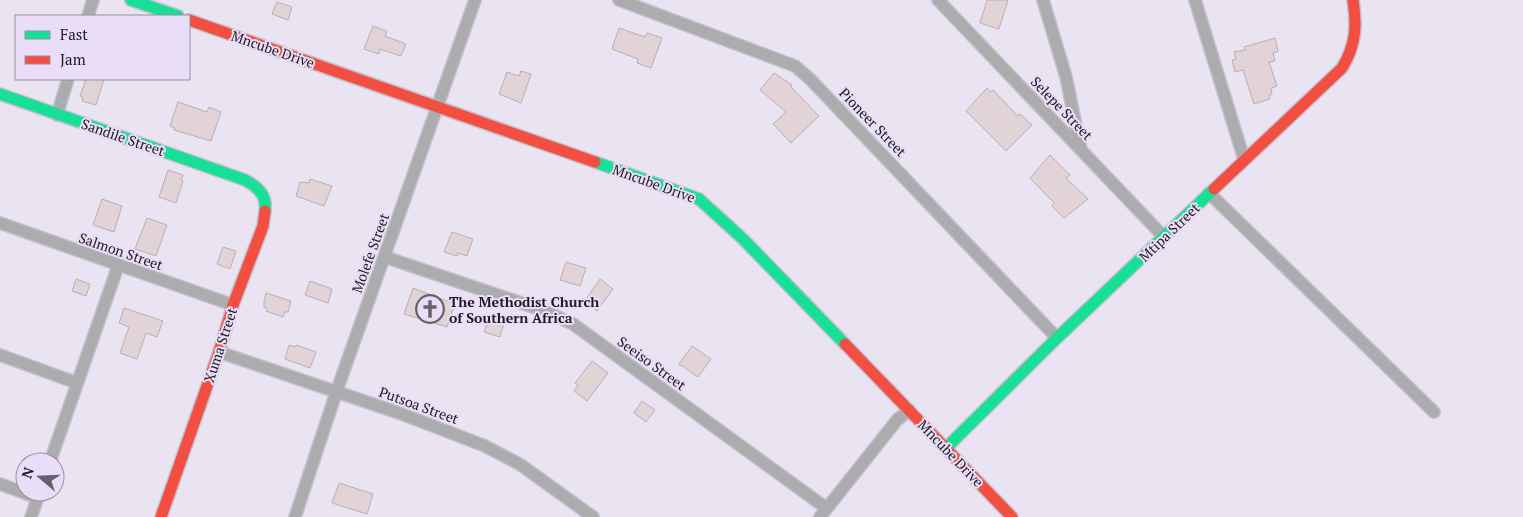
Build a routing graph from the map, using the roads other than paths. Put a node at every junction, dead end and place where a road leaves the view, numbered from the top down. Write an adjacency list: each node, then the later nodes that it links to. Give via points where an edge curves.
1 (93, 0): 10 (street)
2 (131, 0): 11 (street)
3 (475, 0): 15 (street, Molefe Street)
4 (619, 0): 9 (street, Pioneer Street)
5 (1043, 0): 17 (street, via 1066,77)
6 (1196, 0): 18 (street)
7 (1353, 0): 18 (street, Mtipa Street, via 1356,40 1342,68)
8 (940, 1): 17 (street, Selepe Street)
9 (635, 2): 26 (street, Pioneer Street, via 795,66)
10 (88, 15)
11 (175, 15)
12 (190, 20): 15 (street, Mncube Drive)
13 (68, 80): 16 (street)
14 (0, 94): 16 (street, Sandile Street)
15 (438, 107): 23 (street, Molefe Street); 31 (street, Mncube Drive, via 699,199 726,222)
16 (57, 114): 19 (street, Sandile Street)
17 (1081, 150): 22 (street, Selepe Street)
18 (1244, 159): 20 (street, Mtipa Street)
19 (245, 180): 25 (street, Xuma Street, via 259,188 266,209 263,226)
20 (1210, 193): 22 (street, Mtipa Street); 32 (street)
21 (0, 224): 24 (street, Salmon Street)
22 (1164, 237): 26 (street, Mtipa Street)
23 (385, 257): 30 (street, Molefe Street); 38 (street, Seeiso Street, via 544,311 573,324)
24 (118, 266): 25 (street, Salmon Street); 29 (street)
25 (233, 305): 27 (street, Xuma Street)
26 (1057, 338): 33 (street, Mtipa Street)
27 (219, 352): 30 (street, Putsoa Street); 40 (street, Xuma Street)
28 (0, 355): 29 (street)
29 (77, 383): 34 (street)
30 (336, 393): 41 (street, Molefe Street); 42 (street, Putsoa Street, via 485,446 521,465)
31 (910, 410): 33 (street, Mncube Drive); 38 (street, via 897,420)
32 (1434, 412)
33 (946, 448): 43 (street, Mncube Drive)
34 (53, 452)
35 (0, 484): 36 (street)
36 (15, 488)
37 (36, 502): 39 (street)
38 (823, 512)
39 (31, 517)
40 (161, 517)
41 (295, 517)
42 (593, 517)
43 (1012, 517)

